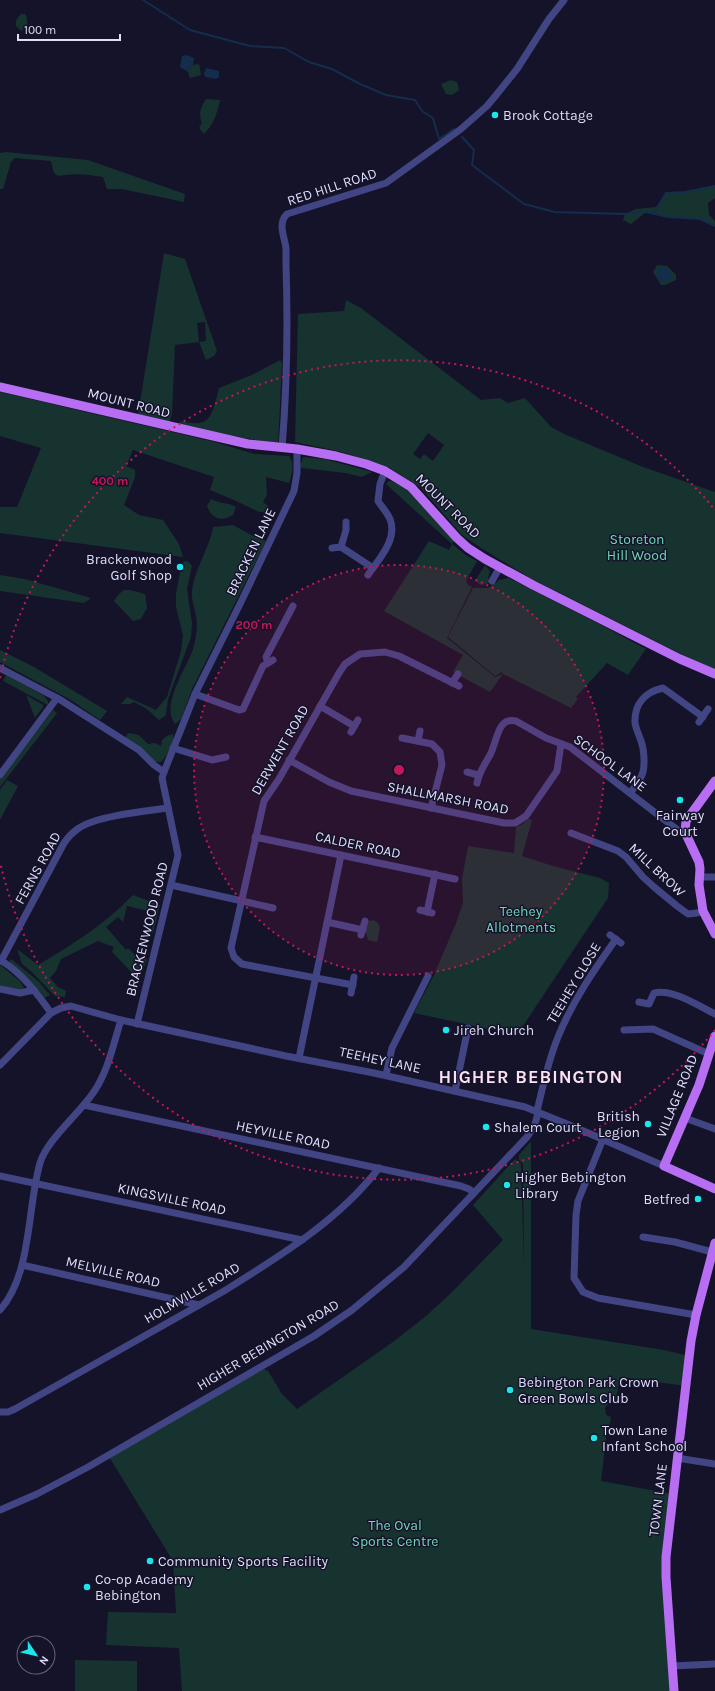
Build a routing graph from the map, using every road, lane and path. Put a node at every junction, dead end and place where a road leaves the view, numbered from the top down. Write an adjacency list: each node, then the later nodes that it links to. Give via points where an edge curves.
1 (564, 0): 3 (street, RED HILL ROAD, via 517,69 487,106 461,129 386,183 284,217 281,227 286,248 287,380)
2 (0, 387): 3 (main road, MOUNT ROAD, via 248,444)
3 (282, 448): 4 (main road, MOUNT ROAD)
4 (297, 449): 5 (main road, MOUNT ROAD, via 336,456); 15 (street, BRACKEN LANE, via 294,491)
5 (385, 471): 7 (street, via 378,501 390,518 392,527 389,544 370,572); 9 (main road, MOUNT ROAD, via 411,487 468,548)
6 (348, 526): 7 (street)
7 (341, 547): 8 (street)
8 (332, 548)
9 (500, 567): 10 (street); 14 (main road, MOUNT ROAD, via 680,659)
10 (492, 581)
11 (293, 606): 15 (street, via 266,657 270,661 263,666 243,709 239,710)
12 (0, 668): 16 (street)
13 (458, 674): 17 (street, DERWENT ROAD, via 456,685 390,652 360,654 345,664 338,673)
14 (715, 674)
15 (194, 694): 24 (street, BRACKEN LANE)
16 (57, 698): 27 (street, via 139,750); 29 (street)
17 (320, 706): 19 (street); 26 (street, DERWENT ROAD)
18 (708, 709): 33 (street, via 701,719 664,688 647,694 640,701 635,724 643,746 643,770)
19 (354, 726)
20 (420, 731): 22 (street)
21 (402, 738): 22 (street)
22 (418, 741): 35 (street, via 432,744 440,752 442,765)
23 (561, 744): 30 (street, SCHOOL LANE, via 511,719 499,730); 33 (street, SCHOOL LANE); 35 (street, SHALLMARSH ROAD, via 557,771 526,816 515,823)
24 (173, 748): 25 (street, via 212,760); 27 (street, BRACKEN LANE)
25 (226, 757)
26 (290, 760): 35 (street, SHALLMARSH ROAD, via 351,792); 38 (street, DERWENT ROAD, via 264,801)
27 (164, 772): 34 (street, BRACKENWOOD ROAD, via 162,778)
28 (467, 772): 30 (street)
29 (0, 775)
30 (478, 775): 32 (street, SCHOOL LANE)
31 (715, 781): 36 (main road, via 686,821)
32 (476, 783)
33 (630, 793): 36 (street, SCHOOL LANE, via 679,831)
34 (168, 808): 44 (street, BRACKENWOOD ROAD, via 178,855); 53 (street, FERNS ROAD, via 93,822 73,832)
35 (430, 808)
36 (685, 832): 41 (main road, via 699,862)
37 (571, 833): 47 (street, MILL BROW, via 618,851 654,887 688,914)
38 (255, 837): 39 (street, CALDER ROAD); 45 (street, DERWENT ROAD)
39 (341, 855): 40 (street, CALDER ROAD); 49 (street)
40 (435, 874): 43 (street, CALDER ROAD); 48 (street)
41 (700, 877): 42 (street); 47 (main road)
42 (715, 877)
43 (455, 879)
44 (171, 885): 45 (street); 65 (street, BRACKENWOOD ROAD)
45 (240, 900): 46 (street); 56 (street, DERWENT ROAD, via 231,948 234,957 242,964)
46 (273, 908)
47 (703, 911): 51 (main road)
48 (426, 912)
49 (327, 922): 50 (street, via 362,932); 56 (street)
50 (364, 922)
51 (715, 934)
52 (616, 939): 75 (street, TEEHEY CLOSE, via 566,1018 557,1038)
53 (0, 960): 59 (street)
54 (428, 976): 72 (street, via 392,1048)
55 (354, 977): 57 (street)
56 (316, 978): 57 (street, DERWENT ROAD); 70 (street)
57 (353, 985): 60 (street)
58 (0, 989): 59 (street, via 20,993)
59 (34, 990): 62 (street)
60 (351, 993)
61 (639, 1002): 63 (street, via 649,1004 654,993 661,991 672,993)
62 (52, 1013): 64 (street, TEEHEY LANE, via 71,1006); 71 (street)
63 (715, 1014)
64 (121, 1020): 65 (street, TEEHEY LANE); 74 (street, via 103,1076)
65 (137, 1024): 70 (street, TEEHEY LANE)
66 (468, 1028): 73 (street)
67 (624, 1030): 69 (street, via 652,1029)
68 (715, 1036): 69 (main road, VILLAGE ROAD)
69 (709, 1054): 76 (main road, VILLAGE ROAD)
70 (298, 1058): 72 (street, TEEHEY LANE)
71 (0, 1065)
72 (386, 1075): 73 (street, TEEHEY LANE)
73 (455, 1091): 75 (street, TEEHEY LANE)
74 (84, 1106): 80 (street, HEYVILLE ROAD); 82 (street, via 45,1153 40,1162)
75 (538, 1112): 78 (street, TEEHEY LANE); 84 (street, HIGHER BEBINGTON ROAD, via 534,1127)
76 (685, 1118): 77 (street); 79 (main road, VILLAGE ROAD)
77 (715, 1129)
78 (603, 1139): 79 (street, TEEHEY LANE); 92 (street, via 578,1201 574,1278 579,1288 582,1292 598,1298)
79 (664, 1166): 83 (main road, TEEHEY LANE)
80 (379, 1168): 84 (street, HEYVILLE ROAD, via 461,1186); 86 (street, HOLMVILLE ROAD, via 344,1208)
81 (0, 1176): 82 (street, KINGSVILLE ROAD)
82 (36, 1183): 86 (street, KINGSVILLE ROAD); 89 (street)
83 (715, 1189)
84 (474, 1193): 96 (street, HIGHER BEBINGTON ROAD, via 404,1267 327,1327 88,1467)
85 (643, 1237): 88 (street)
86 (302, 1240): 90 (street, HOLMVILLE ROAD, via 251,1275)
87 (715, 1243): 88 (main road, TOWN LANE)
88 (712, 1252): 92 (main road, TOWN LANE)
89 (22, 1265): 90 (street, MELVILLE ROAD); 91 (street, via 14,1288)
90 (199, 1305): 93 (street, HOLMVILLE ROAD, via 15,1409)
91 (0, 1310)
92 (696, 1316): 94 (main road, TOWN LANE, via 690,1341)
93 (0, 1412)
94 (677, 1458): 95 (street); 98 (main road, TOWN LANE, via 666,1564)
95 (715, 1464)
96 (0, 1510)
97 (715, 1664): 98 (street)
98 (672, 1666): 99 (main road, TOWN LANE)
99 (674, 1691)

